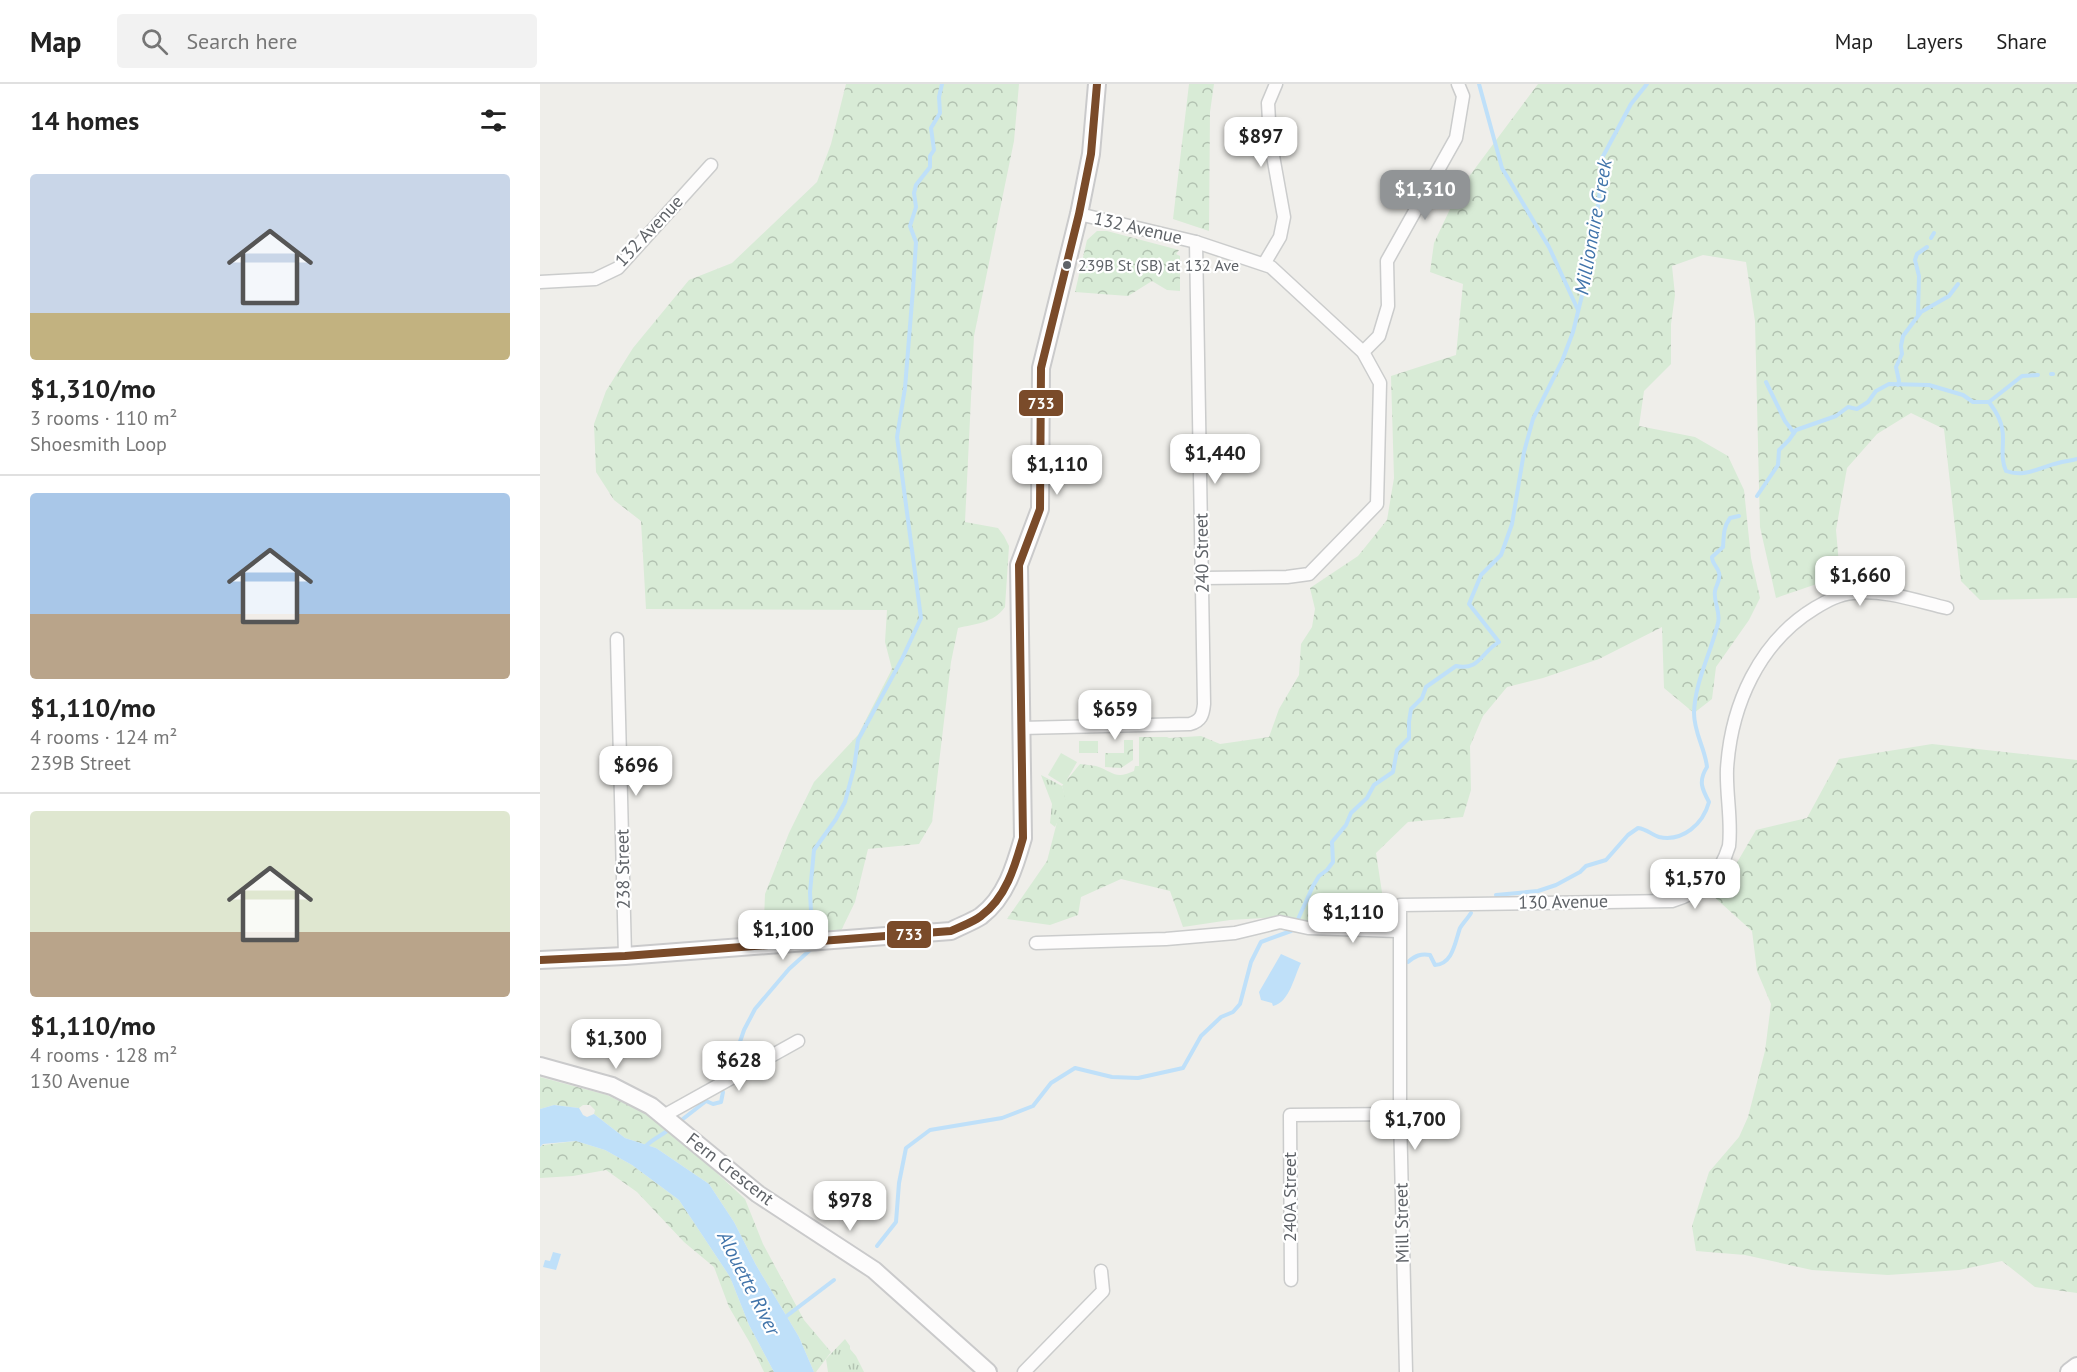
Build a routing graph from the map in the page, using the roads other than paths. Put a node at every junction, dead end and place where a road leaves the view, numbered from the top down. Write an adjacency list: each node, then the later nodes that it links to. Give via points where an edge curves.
1 (1097, 84): 5 (street, via 1091,154)
2 (1276, 84): 7 (street, via 1268,103 1270,139 1284,217 1280,237)
3 (1458, 84): 9 (street, via 1463,96 1456,138 1387,261 1388,306 1379,336)
4 (711, 165): 8 (street, 132 Avenue, via 618,268 595,279)
5 (1079, 214): 6 (street, 132 Avenue); 13 (street, via 1041,368 1040,509 1019,565)
6 (1196, 242): 7 (street, 132 Avenue); 10 (street, 240 Street)
7 (1264, 264): 9 (street, 132 Avenue)
8 (540, 282)
9 (1363, 352): 10 (street, 132 Avenue, via 1380,383 1377,504 1309,574)
10 (1202, 578): 13 (street, 240 Street, via 1204,704 1199,720 1190,724)
11 (1947, 608): 14 (street, 130 Avenue, via 1881,594 1850,593 1830,599 1800,617 1778,637 1742,696 1727,768 1729,846 1718,871 1698,891 1672,901 1400,905)
12 (617, 639): 16 (street, 238 Street)
13 (1021, 728): 16 (street, via 1023,838 1014,870 1000,896 981,916 951,931)
14 (1398, 931): 15 (street, via 1308,928 1274,922 1235,933); 20 (street, Mill Street)
15 (1036, 943)
16 (625, 956): 17 (street)
17 (540, 960)
18 (798, 1041): 21 (street)
19 (540, 1066): 21 (street, Fern Crescent, via 612,1086 641,1099)
20 (1400, 1114): 23 (street, 240A Street, via 1290,1115); 27 (street, Mill Street)
21 (671, 1121): 25 (street, Fern Crescent, via 758,1194 874,1270)
22 (1101, 1271): 26 (street, via 1103,1291)
23 (1291, 1280)
24 (2077, 1366): 28 (street)
25 (988, 1372)
26 (1024, 1372)
27 (1406, 1372)
28 (2069, 1372)

